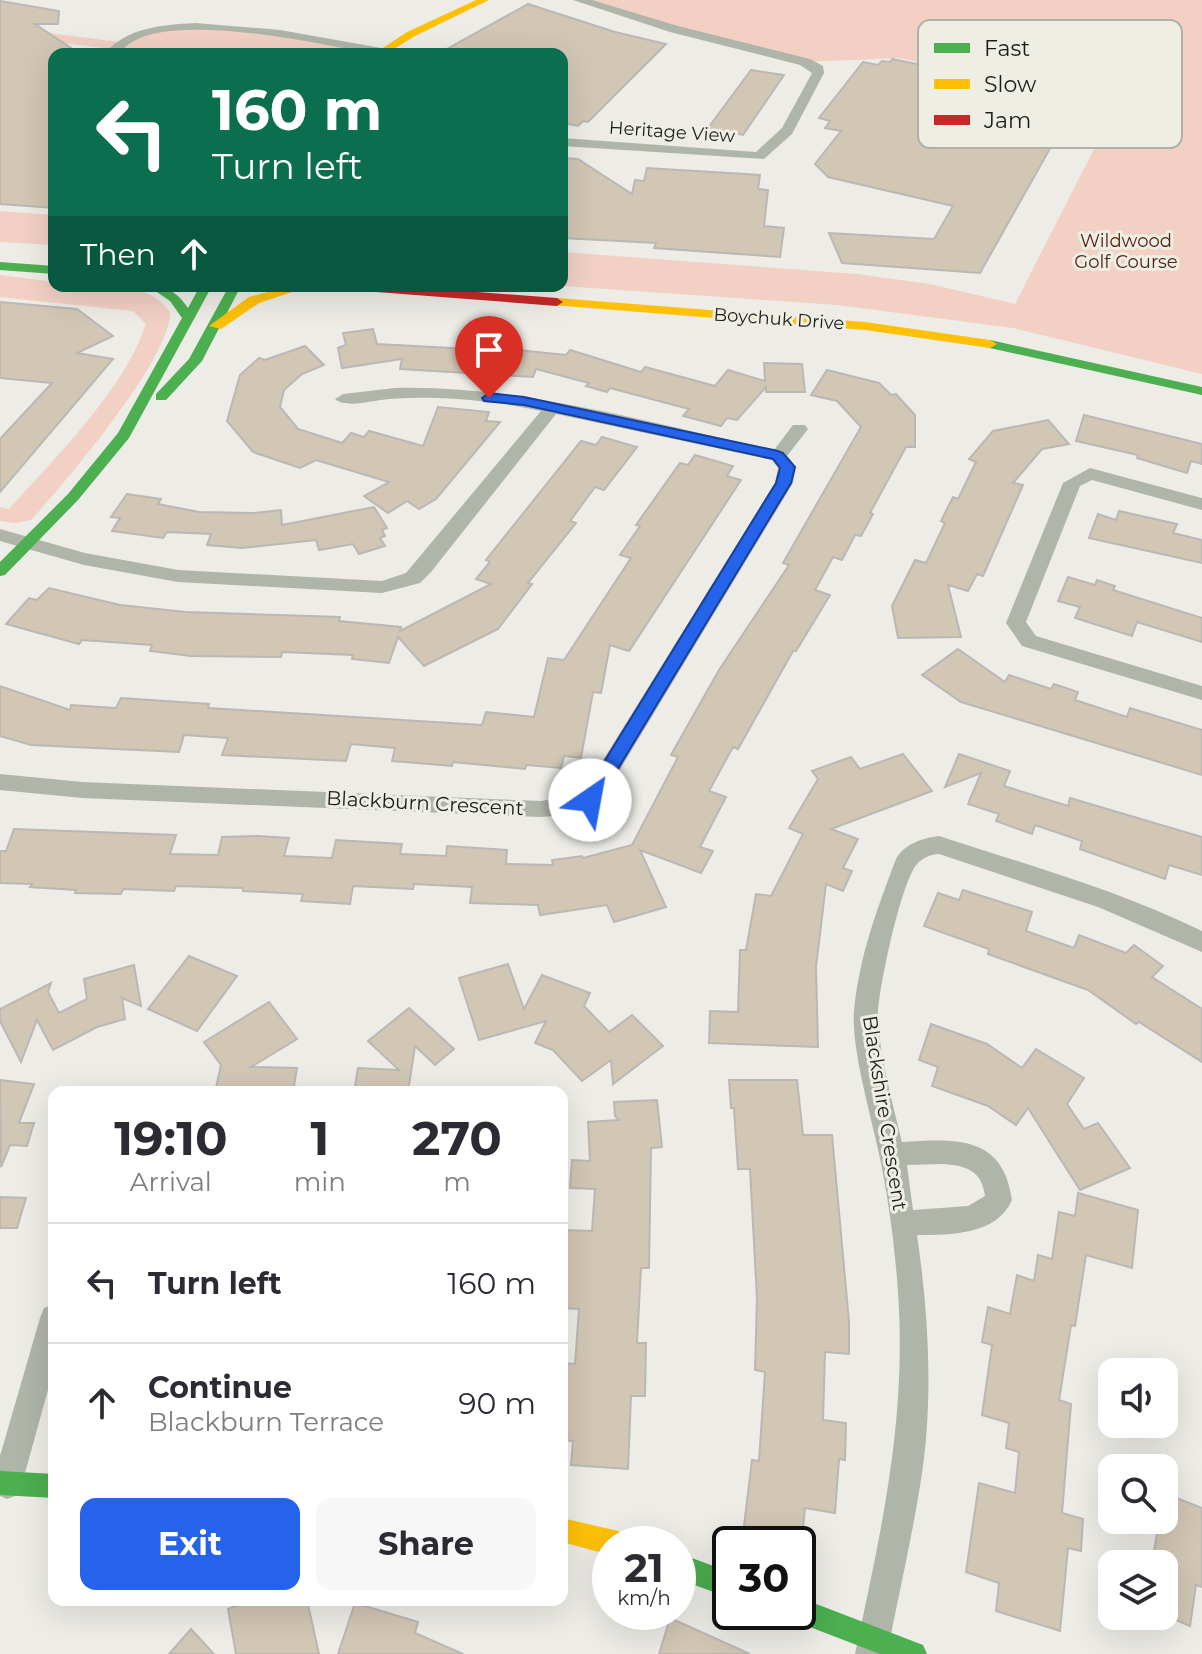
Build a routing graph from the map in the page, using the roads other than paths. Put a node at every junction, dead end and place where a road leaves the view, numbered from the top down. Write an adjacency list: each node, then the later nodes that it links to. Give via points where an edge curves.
1 (484, 0): 5 (main road)
2 (579, 0): 6 (street, Heritage View, via 805,62 818,73 785,133 759,156)
3 (115, 48): 4 (street, via 136,32 174,25 271,29)
4 (357, 48)
5 (388, 48)
6 (568, 142)
7 (0, 266): 8 (main road)
8 (48, 270)
9 (568, 286): 15 (main road, Boychuk Drive)
10 (169, 292): 17 (main road, via 183,303)
11 (203, 292): 17 (main road)
12 (232, 292): 18 (main road)
13 (283, 292): 18 (main road, via 254,300)
14 (427, 292): 20 (main road, Boychuk Drive, via 865,326 990,343)
15 (806, 303)
16 (837, 305): 19 (main road, Boychuk Drive)
17 (188, 318): 23 (main road)
18 (216, 326): 23 (main road, via 170,391)
19 (998, 326)
20 (1202, 391)
21 (343, 399): 22 (street, via 432,393)
22 (552, 408): 25 (street); 28 (street, via 424,568 398,584 358,587 178,576)
23 (136, 416): 28 (main road)
24 (799, 429): 25 (street)
25 (778, 456): 31 (street, Blackburn Crescent, via 787,467 784,483 590,800 541,809)
26 (1202, 504): 30 (street, via 1090,474 1079,477 1072,483 1016,623 1029,641)
27 (0, 535): 28 (street)
28 (27, 544): 29 (main road)
29 (0, 571)
30 (1202, 693)
31 (0, 782)
32 (1202, 942): 33 (street, Blackshire Crescent, via 1106,901 939,845 915,851 907,859 878,939 866,1014)
33 (892, 1154): 34 (street, Blackshire Crescent); 34 (street, via 962,1154 983,1161 999,1185 999,1200 986,1213)
34 (903, 1223): 41 (street, Blackshire Crescent, via 912,1293 914,1394 906,1483)
35 (48, 1338): 36 (street)
36 (3, 1484): 37 (main road)
37 (48, 1486)
38 (568, 1532): 39 (main road)
39 (592, 1538)
40 (816, 1619): 41 (main road)
41 (874, 1646): 42 (main road)
42 (914, 1654)

